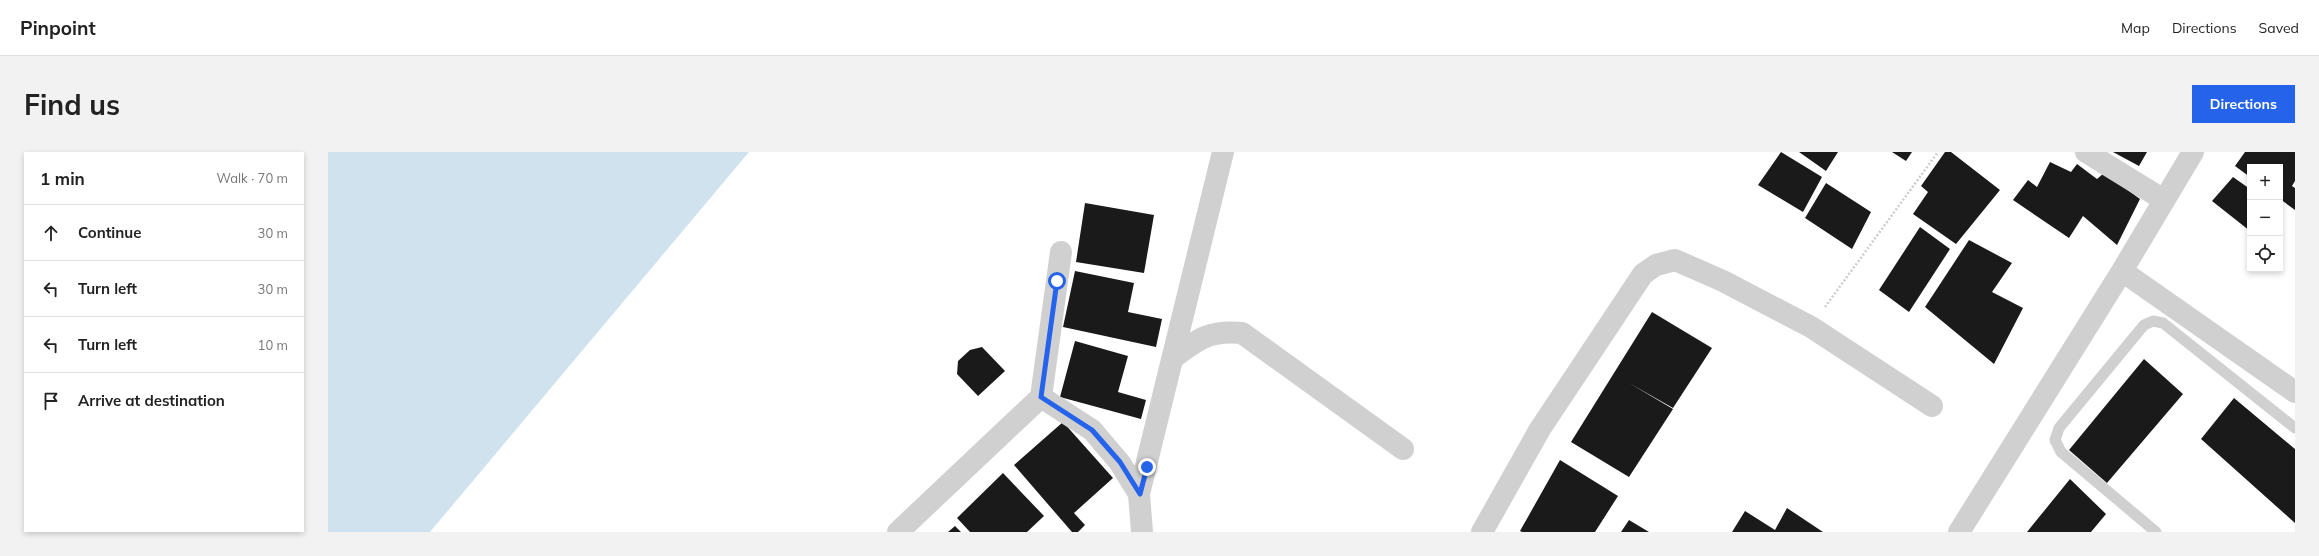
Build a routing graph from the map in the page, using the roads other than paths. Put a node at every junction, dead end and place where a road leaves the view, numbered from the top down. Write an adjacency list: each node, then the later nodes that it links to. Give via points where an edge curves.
1 (1223, 152): 7 (street)
2 (2086, 152): 4 (street)
3 (2193, 152): 4 (street)
4 (2164, 200): 6 (street)
5 (1061, 252): 9 (street)
6 (2122, 271): 8 (street); 17 (street)
7 (1173, 358): 12 (street, via 1195,341 1210,335 1222,331 1242,333); 13 (street)
8 (2295, 392)
9 (1041, 397): 13 (street, via 1092,430 1120,462); 14 (street)
10 (1932, 406): 16 (street, via 1811,327 1723,281 1675,260 1656,265 1643,274 1540,429)
11 (2295, 428): 18 (lane, via 2163,323 2154,321 2144,324 2059,428 2055,440 2061,452)
12 (1403, 449)
13 (1140, 494): 15 (street)
14 (898, 532)
15 (1142, 532)
16 (1482, 532)
17 (1959, 532)
18 (2156, 532)

